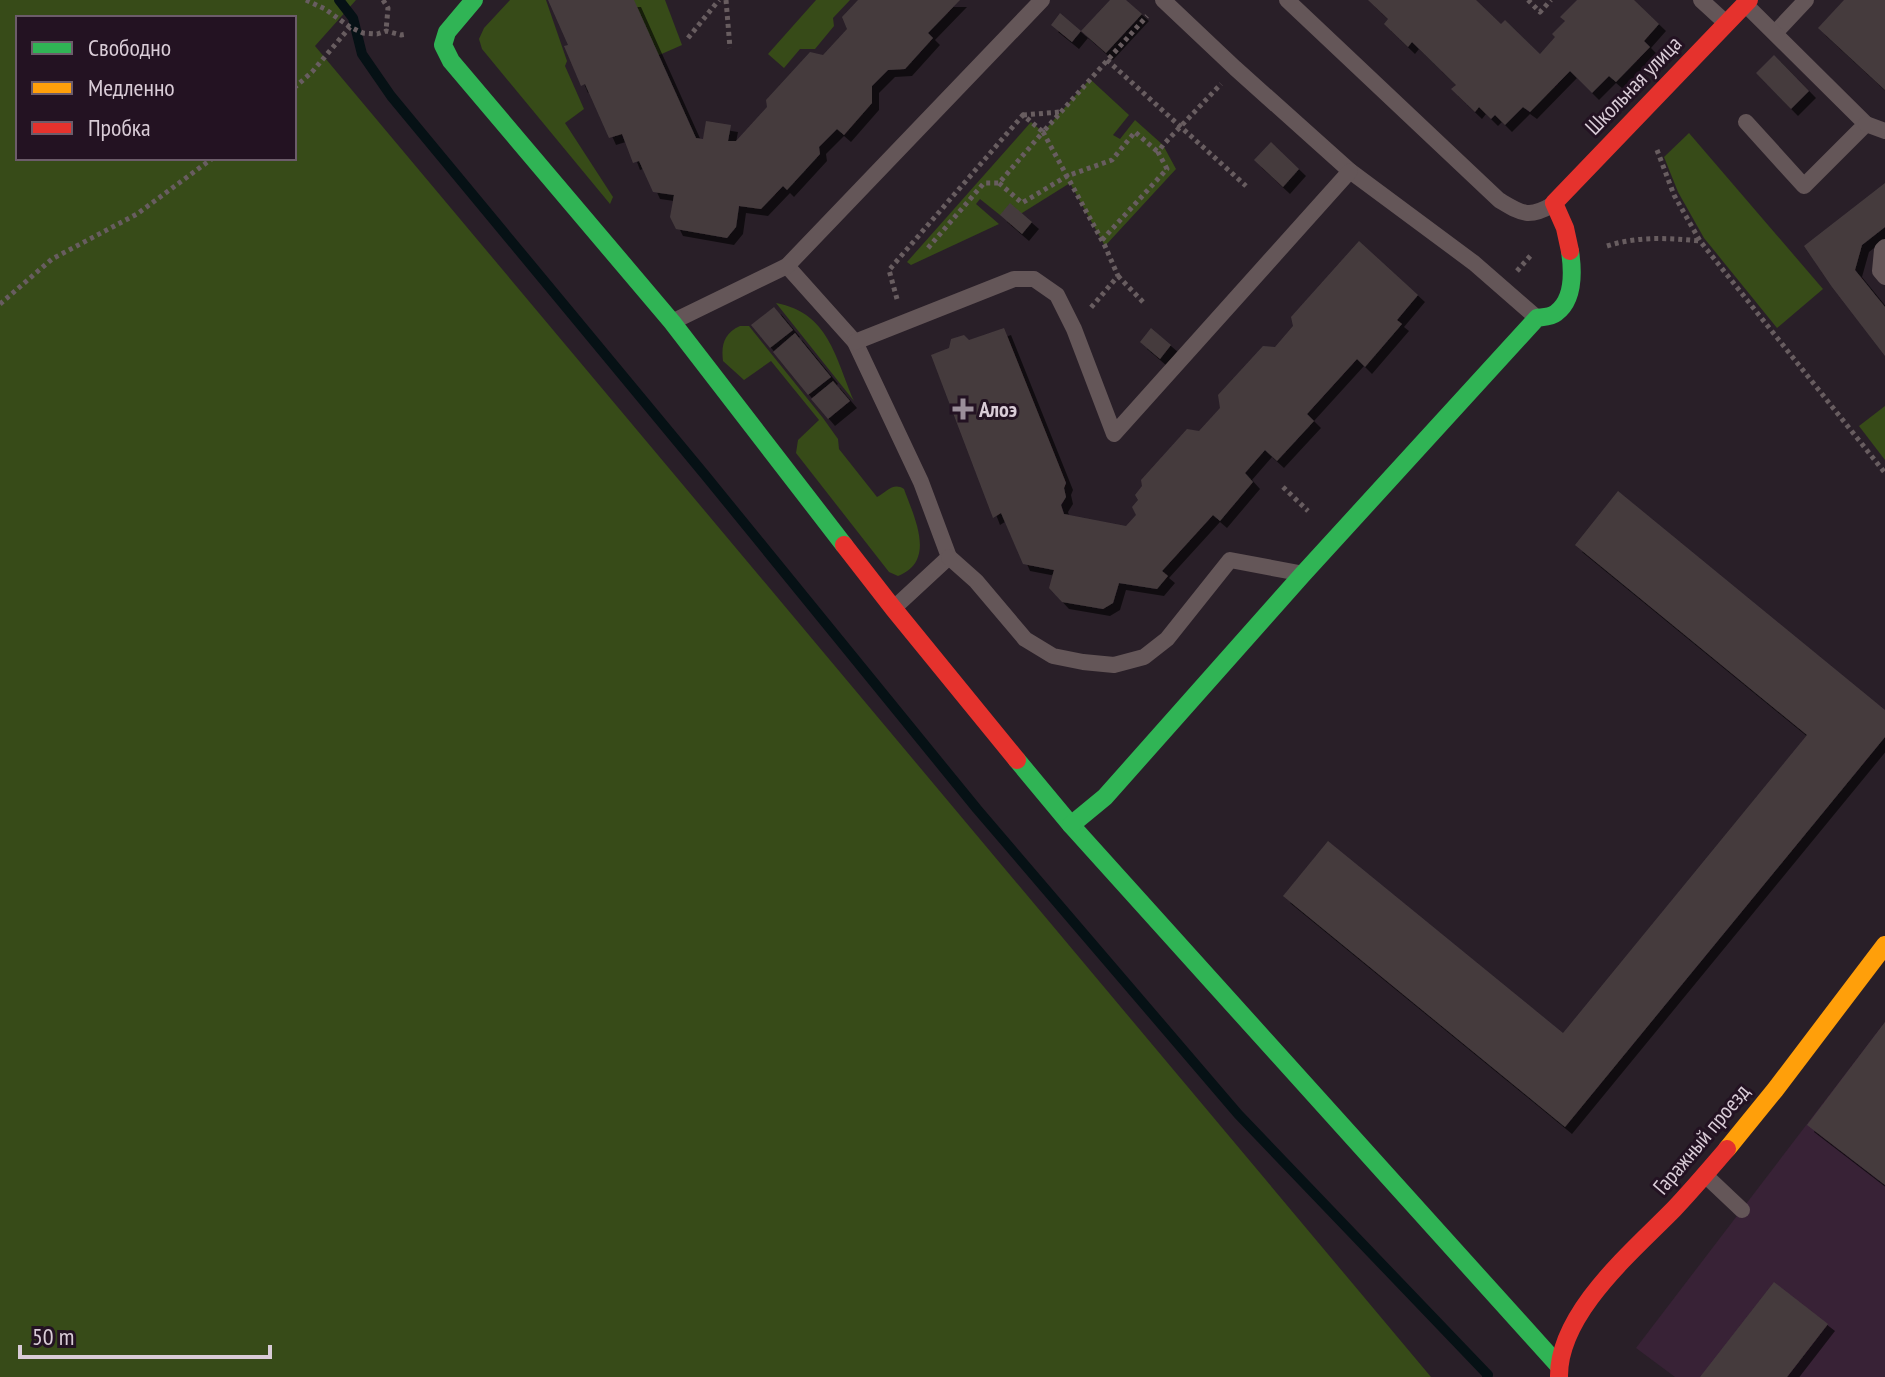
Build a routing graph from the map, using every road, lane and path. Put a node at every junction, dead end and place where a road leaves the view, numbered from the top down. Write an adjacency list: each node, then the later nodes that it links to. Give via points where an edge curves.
1 (306, 0): 15 (path)
2 (383, 0): 16 (path, via 388,8)
3 (474, 0): 52 (street, via 447,32 443,45 451,61)
4 (719, 0): 19 (path)
5 (726, 0): 20 (path)
6 (1042, 0): 46 (lane)
7 (1287, 0): 40 (lane, via 1499,200 1521,213 1539,213)
8 (1528, 0): 9 (path, via 1540,12)
9 (1551, 0)
10 (1701, 0): 14 (lane)
11 (1806, 0): 18 (lane)
12 (1747, 2): 14 (street, Школьная улица); 18 (lane)
13 (1157, 5): 21 (path); 22 (lane)
14 (1726, 23): 40 (street, Школьная улица)
15 (350, 27): 17 (path); 23 (path)
16 (386, 31)
17 (363, 33)
18 (1775, 33): 27 (lane)
19 (688, 38)
20 (730, 48)
21 (1107, 60): 24 (path); 28 (path)
22 (1235, 68): 28 (path); 34 (lane)
23 (296, 86)
24 (1061, 112): 25 (path); 30 (path)
25 (1023, 115): 30 (path); 37 (path)
26 (1746, 122): 27 (lane, via 1804,186)
27 (1866, 124): 29 (lane)
28 (1180, 127): 32 (path); 38 (path)
29 (1885, 131)
30 (1043, 132): 35 (path); 36 (path)
31 (1654, 143): 42 (path)
32 (1158, 152): 35 (path, via 1135,132 1112,160); 41 (path, via 1167,169)
33 (210, 160): 50 (path, via 137,214 52,259)
34 (1350, 171): 51 (lane, via 1474,263); 54 (lane, via 1114,434)
35 (1067, 176): 36 (path, via 1022,203); 41 (path)
36 (999, 183): 39 (path, via 984,183)
37 (960, 186): 39 (path); 53 (path, via 889,270)
38 (1246, 186)
39 (972, 196): 44 (path)
40 (1554, 203): 51 (street, via 1569,236 1572,283 1555,314)
41 (1102, 240): 47 (path)
42 (1700, 241): 45 (path, via 1658,237); 56 (path)
43 (1885, 247): 48 (lane, via 1880,271)
44 (928, 248)
45 (1602, 248)
46 (787, 266): 52 (lane); 55 (lane)
47 (1118, 276): 49 (path); 54 (path)
48 (1885, 277)
49 (1144, 303)
50 (0, 304)
51 (1537, 318): 58 (street)
52 (672, 322): 59 (street)
53 (904, 322): 54 (lane, via 1014,279 1034,279 1057,295); 55 (lane)
54 (1074, 329)
55 (855, 342): 57 (lane, via 921,482)
56 (1885, 473)
57 (949, 557): 58 (lane, via 1034,645 1053,656 1114,665 1144,657 1167,639 1230,560); 59 (lane)
58 (1303, 574): 60 (street, via 1105,797)
59 (893, 608): 60 (street)
60 (1071, 825): 64 (street)
61 (1885, 945): 62 (street, Гаражный проезд)
62 (1705, 1175): 63 (lane); 64 (street, Гаражный проезд, via 1578,1317)
63 (1742, 1210)
64 (1556, 1373)

